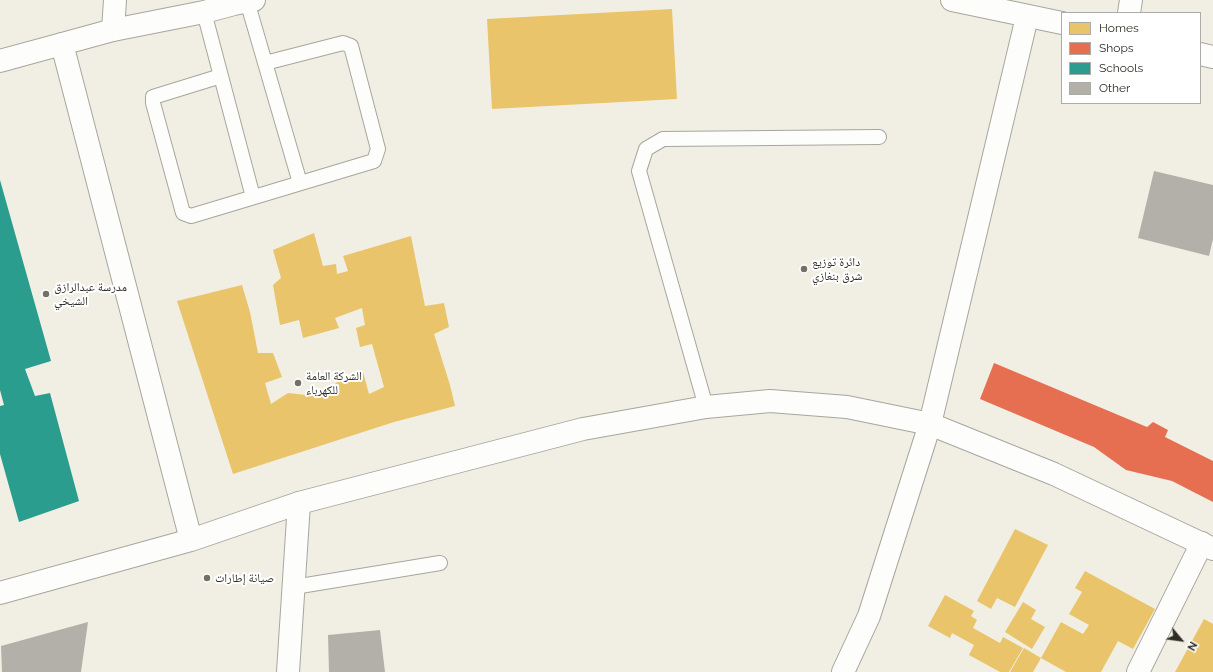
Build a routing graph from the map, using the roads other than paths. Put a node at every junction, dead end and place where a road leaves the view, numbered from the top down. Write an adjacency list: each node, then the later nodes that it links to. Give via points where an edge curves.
1 (115, 0): 9 (street)
2 (952, 0): 7 (street)
3 (1130, 0): 6 (street)
4 (251, 1): 5 (street); 14 (lane)
5 (204, 12): 9 (street); 15 (lane)
6 (1129, 12)
7 (1027, 17): 8 (street); 20 (street)
8 (1061, 23)
9 (113, 30): 10 (street)
10 (62, 44): 13 (street); 22 (street)
11 (1201, 54): 12 (street)
12 (1213, 57)
13 (0, 61)
14 (265, 63): 17 (lane); 17 (lane, via 343,43 351,46 378,149 374,161)
15 (221, 76): 18 (lane); 18 (lane, via 153,97 153,103 183,213 191,216)
16 (879, 137): 19 (lane, via 663,139 646,149 639,171)
17 (300, 183): 18 (lane)
18 (253, 197)
19 (706, 407): 20 (street, via 770,401 847,406); 21 (street, via 584,429)
20 (930, 424): 23 (street, via 1054,474); 28 (street, via 869,616)
21 (299, 503): 22 (street); 25 (street)
22 (191, 540): 26 (street)
23 (1207, 546): 29 (street)
24 (440, 563): 25 (lane)
25 (294, 586): 27 (street)
26 (0, 593)
27 (288, 672)
28 (843, 672)
29 (1138, 672)

